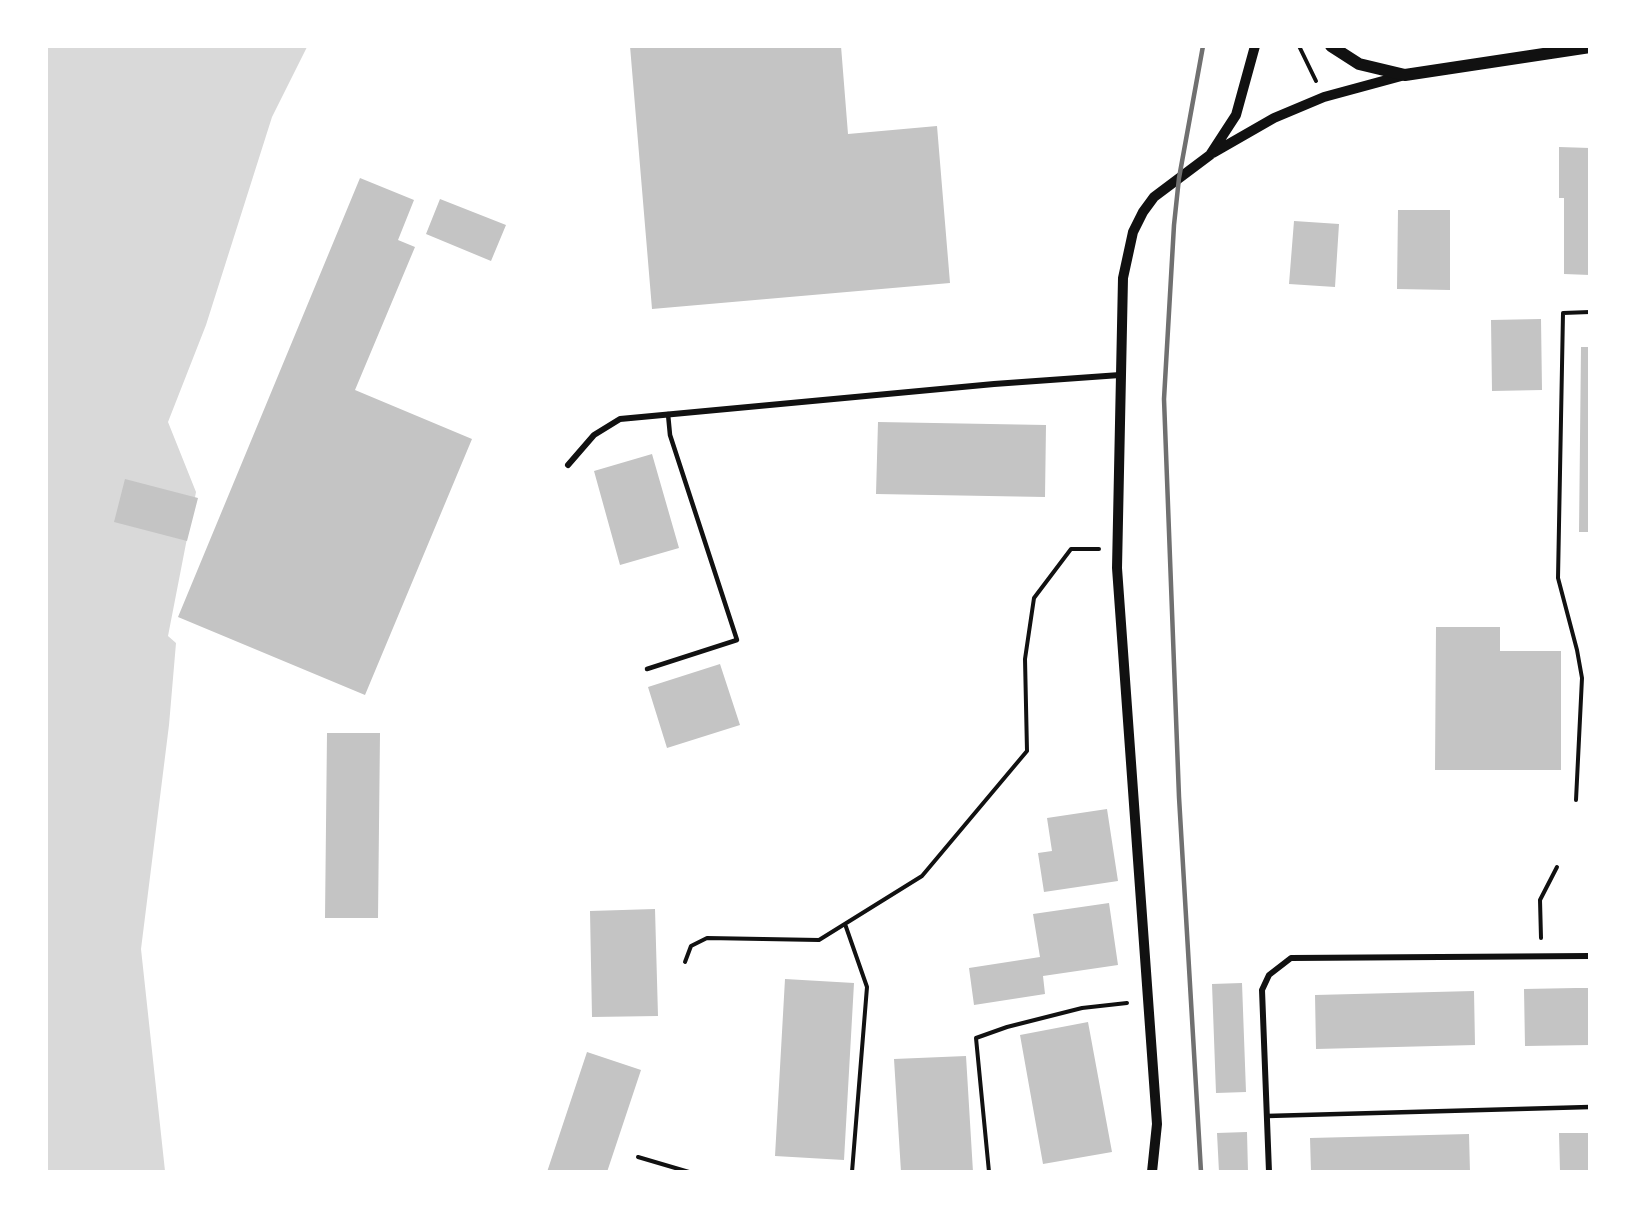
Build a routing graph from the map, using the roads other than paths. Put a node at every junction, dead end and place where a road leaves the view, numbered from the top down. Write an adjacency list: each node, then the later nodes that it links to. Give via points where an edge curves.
1 (1255, 46): 5 (street, via 1236,115)
2 (1331, 46): 4 (main road, via 1359,64)
3 (1590, 47): 4 (main road)
4 (1405, 75): 5 (street, via 1324,97 1274,118)
5 (1210, 155): 6 (street, via 1154,197 1133,232 1123,278)
6 (1120, 375): 7 (street); 13 (street, via 1118,579 1157,1124)
7 (668, 414): 8 (street, via 620,419 594,435); 9 (lane, via 670,435 737,640)
8 (568, 465)
9 (647, 669)
10 (1590, 956): 12 (street, via 1291,958 1269,975 1262,990)
11 (1590, 1107): 12 (lane)
12 (1267, 1116): 14 (street)
13 (1152, 1172)
14 (1269, 1172)

